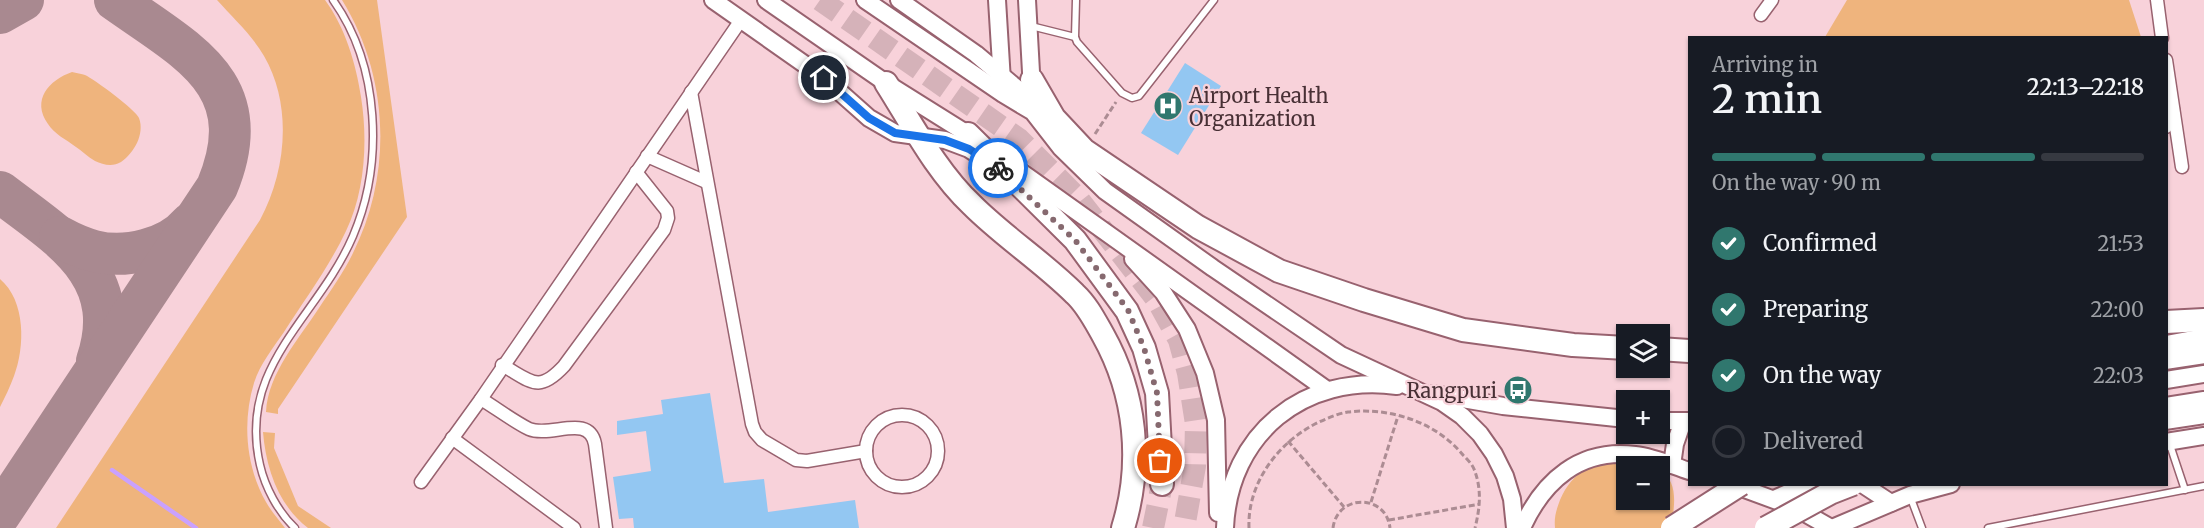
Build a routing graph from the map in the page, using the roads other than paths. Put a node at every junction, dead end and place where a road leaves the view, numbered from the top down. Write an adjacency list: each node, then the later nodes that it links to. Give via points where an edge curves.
1 (333, 0): 74 (lane, via 362,62 369,88 373,135 366,195 353,236 270,368 260,392 256,438 261,471 280,512)
2 (713, 0): 13 (main road)
3 (766, 0): 19 (main road)
4 (865, 0): 21 (main road)
5 (899, 0): 17 (main road)
6 (997, 0): 17 (main road)
7 (1027, 0): 14 (main road)
8 (1076, 0): 16 (lane)
9 (1214, 0): 16 (lane, via 1139,96 1132,98 1122,93)
10 (1772, 0): 12 (street)
11 (2157, 0): 15 (street)
12 (1761, 15)
13 (741, 20): 20 (street); 26 (main road, via 824,78 869,118 895,133)
14 (1027, 25): 16 (lane); 22 (main road)
15 (2163, 36)
16 (1075, 37)
17 (1001, 74): 21 (main road); 22 (main road)
18 (2168, 74): 23 (street)
19 (886, 82): 25 (main road); 26 (highway)
20 (691, 92): 27 (street); 31 (street)
21 (1003, 94): 22 (main road)
22 (1032, 98): 37 (highway, via 1084,150 1198,227 1279,270 1463,330); 46 (main road, via 1061,148 1105,191 1341,355)
23 (2173, 108): 24 (street); 28 (street)
24 (2168, 122)
25 (968, 134): 30 (highway); 32 (main road)
26 (920, 137): 30 (main road, via 945,140 969,149); 77 (highway, via 970,204 1076,295 1112,350 1124,381 1135,445 1134,478)
27 (647, 156): 29 (street); 31 (street)
28 (2182, 167)
29 (636, 172): 42 (street); 42 (street, via 667,211 664,230 554,377 546,382 532,381)
30 (1004, 172): 62 (highway, via 1075,240 1128,310 1157,393)
31 (706, 182): 58 (street, via 755,432 796,460)
32 (1110, 235): 45 (main road); 78 (main road, via 1163,292 1187,329 1205,373 1216,420)
33 (2204, 320): 34 (highway)
34 (2168, 322)
35 (2204, 337): 36 (main road)
36 (2168, 344)
37 (1616, 347)
38 (1670, 350): 39 (highway)
39 (1688, 351)
40 (2204, 352): 41 (highway)
41 (2168, 358)
42 (502, 365): 47 (street)
43 (2204, 374): 44 (main road)
44 (2168, 380)
45 (1327, 390): 46 (main road, via 1364,383); 79 (main road, via 1277,416 1252,444 1234,477)
46 (1419, 392): 51 (main road); 80 (main road, via 1442,402 1480,434 1505,476)
47 (481, 399): 56 (street); 76 (street, via 530,429 588,430 595,444)
48 (2204, 400): 49 (main road)
49 (2168, 406)
50 (2204, 412): 52 (highway)
51 (1616, 418)
52 (2168, 418)
53 (1670, 421): 54 (main road)
54 (1686, 421): 59 (main road, via 1675,444)
55 (2204, 436): 57 (main road)
56 (452, 438): 61 (street); 75 (street)
57 (2168, 442): 70 (lane)
58 (866, 451): 58 (street, via 875,427 886,418 900,415 927,424 939,449 929,476 904,488 878,478 869,467)
59 (1672, 465): 60 (main road); 81 (main road, via 1650,457 1620,454 1590,459 1551,482)
60 (1688, 471)
61 (421, 482)
62 (1162, 484)
63 (1737, 486): 72 (main road)
64 (1738, 486): 82 (highway, bridge)
65 (1804, 486): 72 (main road)
66 (1848, 486): 83 (highway, bridge)
67 (1865, 486): 73 (main road)
68 (1944, 486): 71 (main road)
69 (2204, 486): 70 (lane)
70 (2185, 490): 86 (lane)
71 (1910, 495): 73 (main road); 85 (lane)
72 (1774, 499): 84 (main road)
73 (1891, 503): 84 (main road)
74 (294, 528)
75 (574, 528)
76 (606, 528)
77 (1123, 528)
78 (1219, 528)
79 (1225, 528)
80 (1515, 528)
81 (1522, 528)
82 (1672, 528)
83 (1766, 528)
84 (1831, 528)
85 (1922, 528)
86 (1988, 528)

